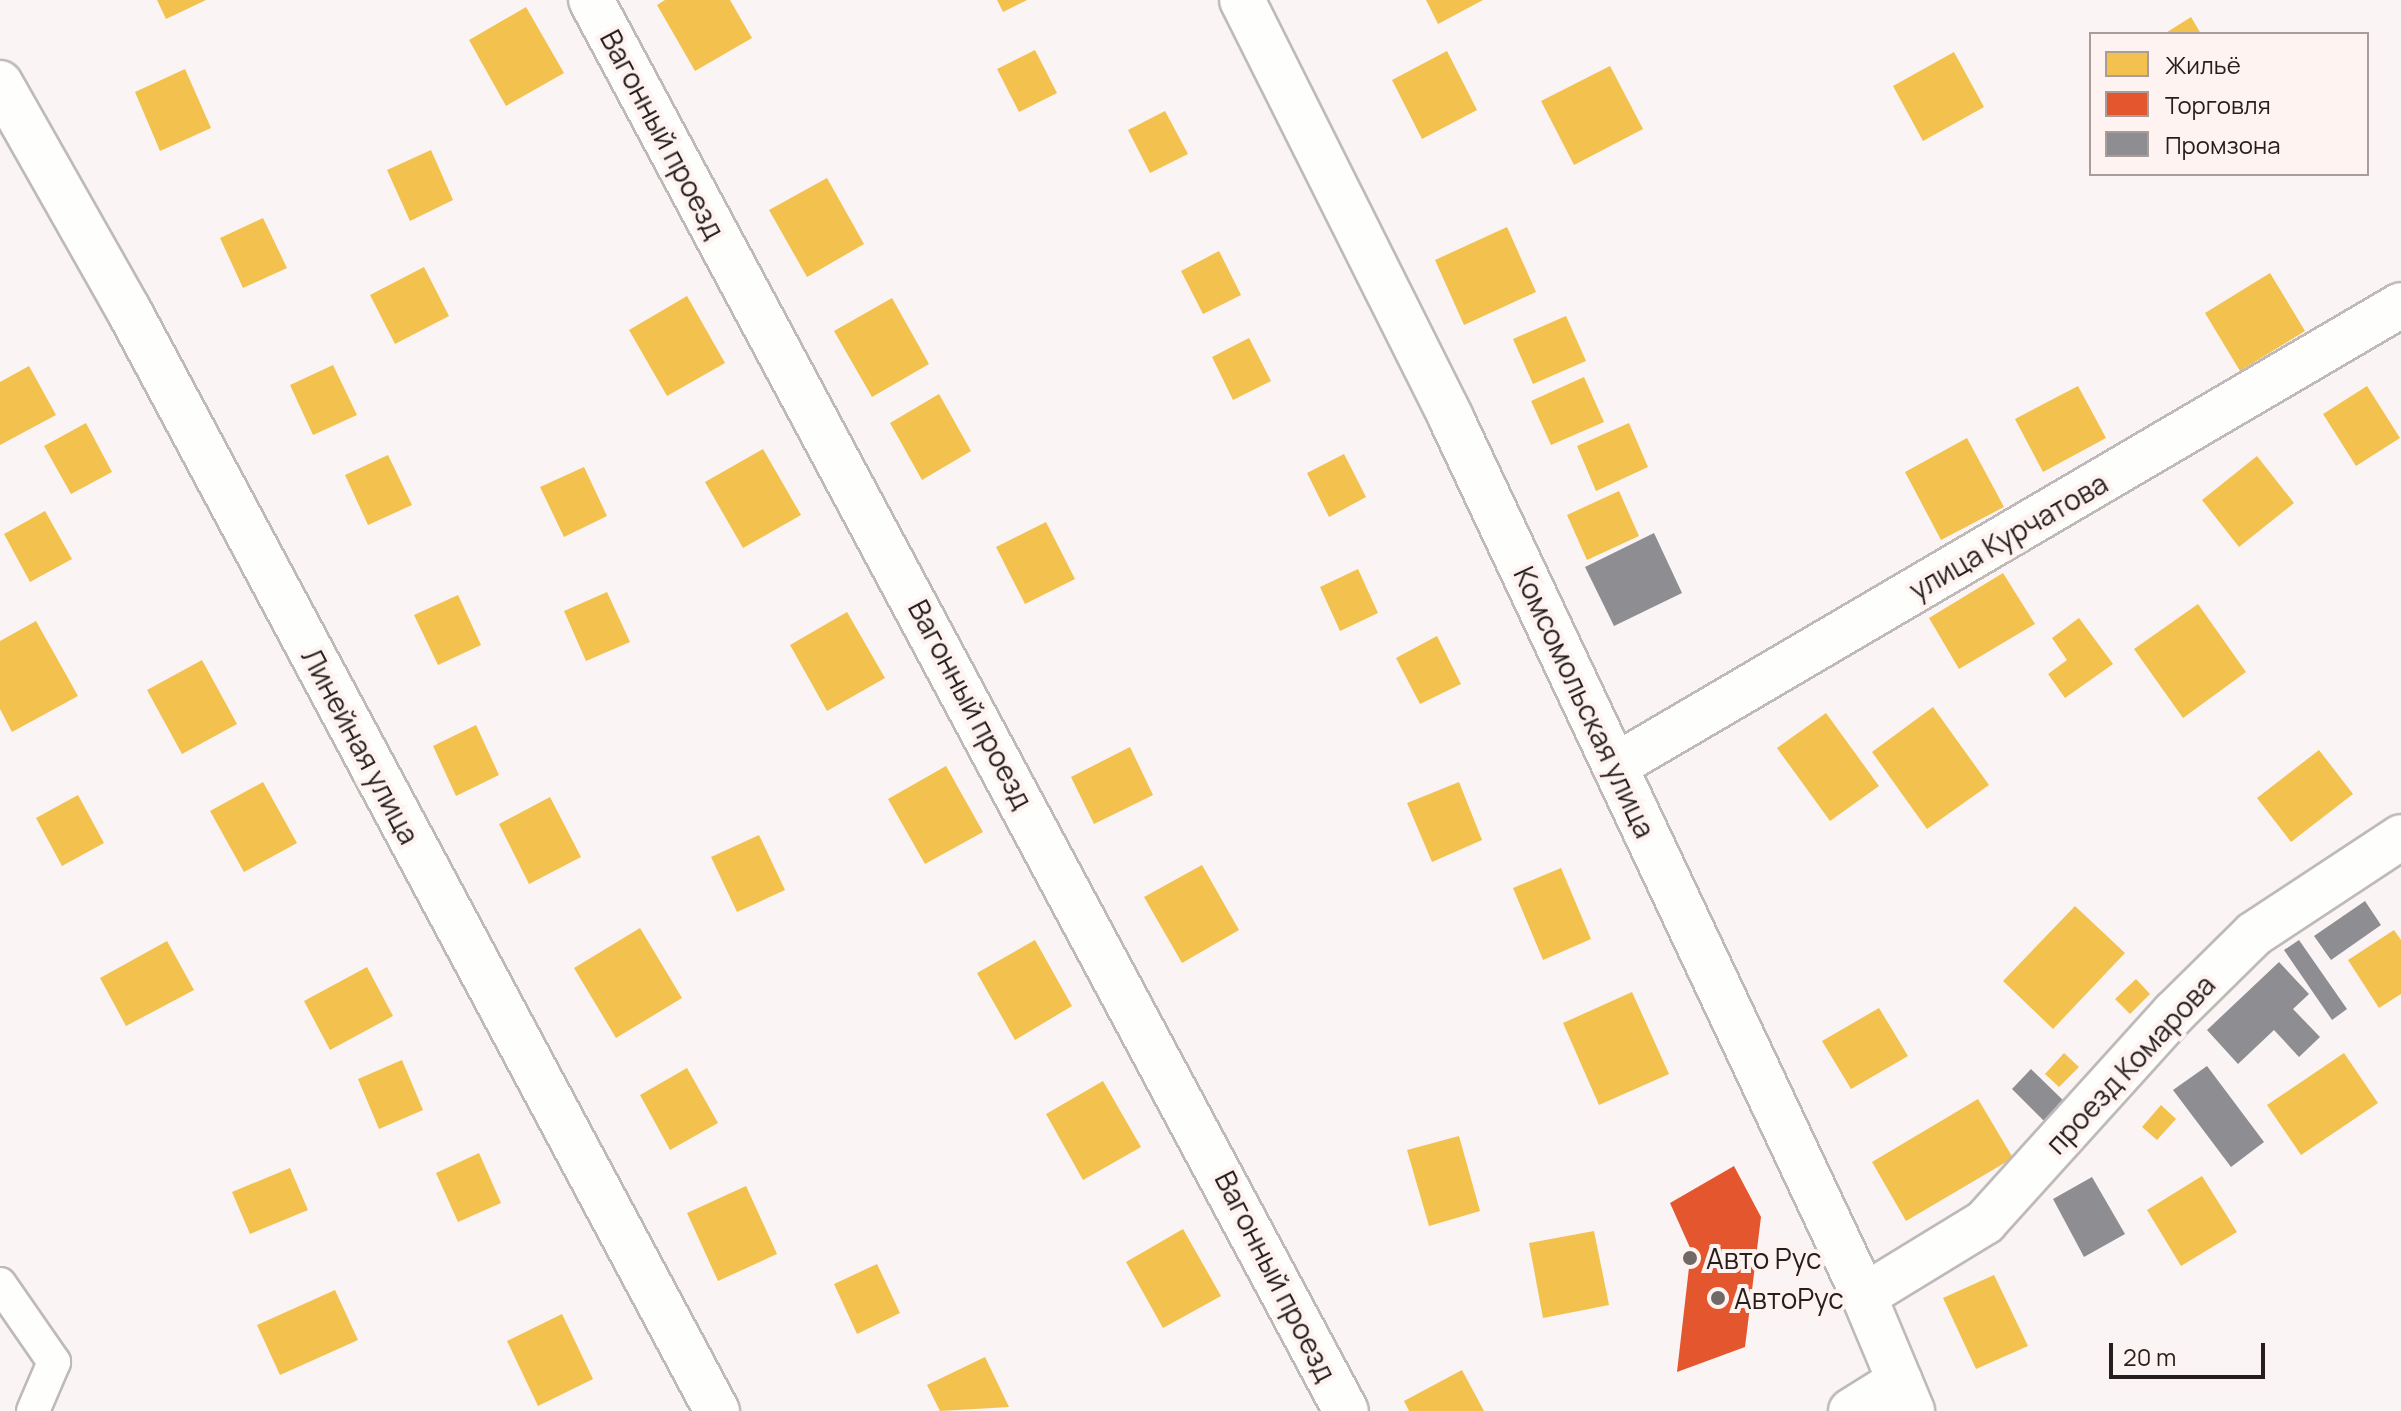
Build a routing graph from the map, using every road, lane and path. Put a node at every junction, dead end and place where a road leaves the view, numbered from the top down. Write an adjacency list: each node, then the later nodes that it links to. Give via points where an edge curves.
1 (591, 0): 12 (street, Вагонный проезд)
2 (1242, 0): 5 (street, Комсомольская улица, via 1451,418)
3 (0, 83): 11 (street, Линейная улица, via 135,323)
4 (2401, 305): 5 (street, улица Курчатова)
5 (1615, 766): 8 (street, Комсомольская улица)
6 (2401, 837): 8 (street, проезд Комарова, via 2254,934 2174,1013 1985,1222)
7 (0, 1284): 10 (lane, via 54,1362)
8 (1864, 1296): 9 (street, Комсомольская улица)
9 (1906, 1396): 13 (street)
10 (33, 1411)
11 (717, 1411)
12 (1346, 1411)
13 (1851, 1411)

